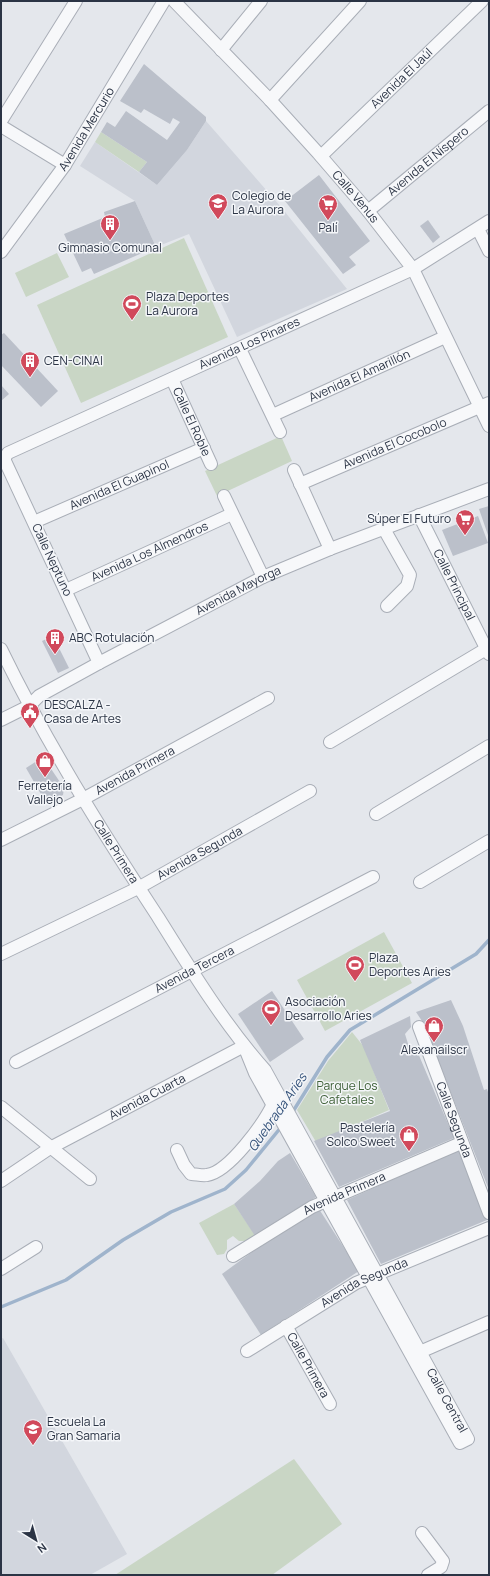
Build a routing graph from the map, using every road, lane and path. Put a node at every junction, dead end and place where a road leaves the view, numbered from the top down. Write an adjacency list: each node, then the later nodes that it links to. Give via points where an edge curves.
1 (76, 1): 10 (street)
2 (164, 1): 13 (street, Avenida Mercurio)
3 (174, 1): 7 (street, Calle Venus)
4 (261, 1): 7 (street)
5 (360, 1): 8 (street)
6 (482, 1): 12 (street, Avenida El Jaúl)
7 (221, 50): 8 (street, Calle Venus)
8 (270, 100): 12 (street, Calle Venus)
9 (489, 111): 14 (street, Avenida El Níspero)
10 (1, 121)
11 (1, 126): 13 (street)
12 (321, 156): 14 (street, Calle Venus)
13 (65, 165): 18 (street, Avenida Mercurio)
14 (368, 212): 19 (street, Calle Venus)
15 (489, 221): 16 (street, Avenida Los Pinares)
16 (478, 229): 17 (street); 19 (street, Avenida Los Pinares)
17 (489, 251)
18 (1, 252)
19 (412, 269): 20 (street, Calle Venus); 21 (street, Avenida Los Pinares)
20 (445, 337): 23 (street, Calle Venus); 24 (street, Avenida El Amarillón)
21 (240, 349): 22 (street, Avenida Los Pinares); 24 (street)
22 (172, 379): 27 (street, Calle El Roble); 28 (street, Avenida Los Pinares, via 8,453)
23 (484, 405): 25 (street, Calle Venus); 31 (street, Avenida El Cocobolo)
24 (273, 415): 26 (street)
25 (489, 426)
26 (280, 432)
27 (204, 448): 29 (street, Calle El Roble); 36 (street, Avenida El Guapinol)
28 (5, 457): 36 (street, Calle Neptuno)
29 (211, 464)
30 (294, 470): 31 (street)
31 (300, 484): 38 (street)
32 (489, 489): 35 (street, Avenida Mayorga)
33 (224, 496): 34 (street)
34 (232, 514): 39 (street); 40 (street, Avenida Los Almendros)
35 (419, 515): 37 (street, Avenida Mayorga); 43 (street, Calle Principal)
36 (34, 522): 40 (street, Calle Neptuno)
37 (384, 528): 38 (street, Avenida Mayorga); 41 (street, via 410,575 406,586)
38 (330, 549): 39 (street, Avenida Mayorga)
39 (263, 577): 44 (street, Avenida Mayorga)
40 (66, 590): 44 (street, Calle Neptuno)
41 (387, 606)
42 (1, 649): 46 (street, Calle Primera)
43 (488, 651): 48 (street)
44 (99, 663): 46 (street, Avenida Mayorga, via 39,696)
45 (268, 698): 51 (street, Avenida Primera)
46 (29, 706): 47 (street, Avenida Mayorga); 51 (street, Calle Primera)
47 (1, 720)
48 (330, 742)
49 (489, 746): 52 (street)
50 (310, 791): 57 (street, Avenida Segunda)
51 (83, 799): 53 (street, Avenida Primera); 57 (street, Calle Primera)
52 (376, 814)
53 (1, 840)
54 (489, 841): 56 (street)
55 (373, 877): 59 (street, Avenida Tercera)
56 (420, 882)
57 (138, 888): 58 (street, Avenida Segunda); 59 (street, Calle Primera)
58 (1, 954)
59 (193, 972): 61 (street, Calle Primera); 62 (street, Avenida Tercera)
60 (419, 1027): 66 (street, Calle Segunda)
61 (244, 1046): 63 (street, Calle Central, via 255,1073); 65 (street, Calle Central, via 265,1070); 67 (street, Avenida Cuarta)
62 (16, 1062)
63 (273, 1104): 65 (street, Calle Central); 68 (street, via 257,1131 240,1152 220,1170 208,1175 191,1174)
64 (1, 1107): 67 (street)
65 (283, 1112): 71 (street, Calle Central)
66 (462, 1143): 71 (street, Avenida Primera); 72 (street, Calle Segunda)
67 (50, 1148): 69 (street); 70 (street, Avenida Cuarta)
68 (177, 1150)
69 (90, 1179)
70 (1, 1181)
71 (331, 1198): 75 (street, Avenida Primera); 77 (street, Calle Central)
72 (489, 1213)
73 (489, 1228): 77 (street, Avenida Segunda)
74 (36, 1247): 76 (street)
75 (233, 1256)
76 (1, 1269)
77 (372, 1276): 79 (street, Avenida Segunda, via 356,1282); 81 (street, Calle Central)
78 (489, 1322): 81 (street)
79 (286, 1326): 80 (street, Avenida Segunda); 82 (street, Calle Primera)
80 (247, 1351)
81 (416, 1354): 81 (street, Calle Central, via 460,1443 468,1439)
82 (330, 1404)
83 (422, 1533): 84 (street, via 443,1561 441,1567)
84 (428, 1575)

